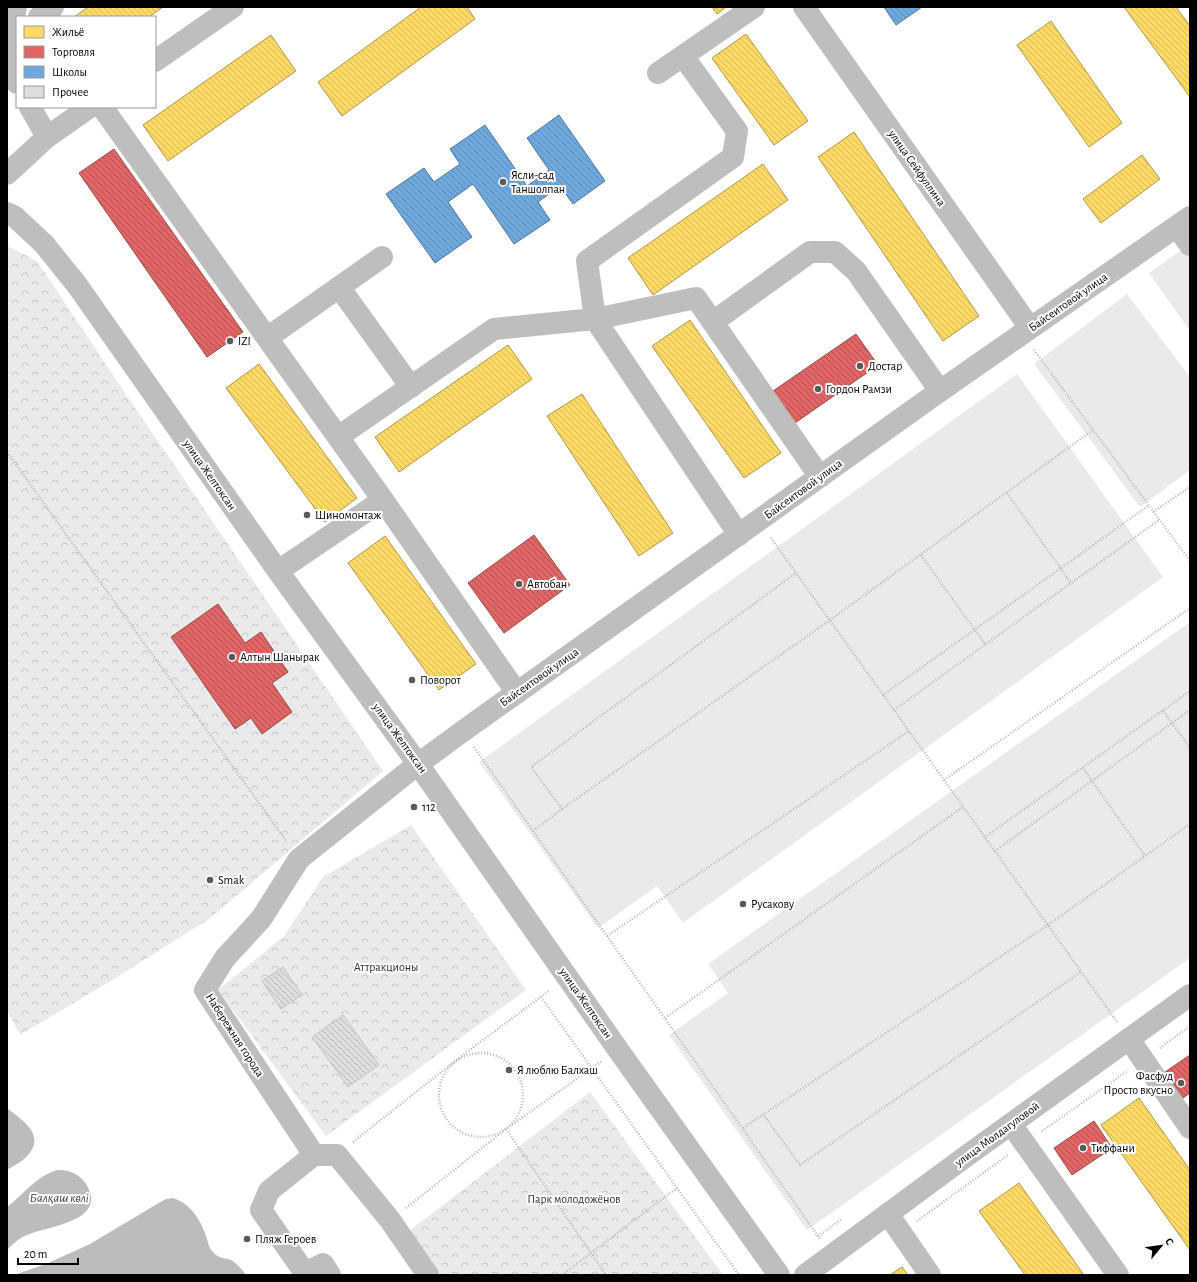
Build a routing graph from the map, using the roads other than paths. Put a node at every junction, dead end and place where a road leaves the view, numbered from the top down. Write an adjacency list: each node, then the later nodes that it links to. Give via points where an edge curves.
1 (16, 7): 7 (street)
2 (53, 7): 6 (street)
3 (233, 7): 9 (street)
4 (754, 7): 8 (street)
5 (804, 7): 24 (street, улица Сейфуллина)
6 (40, 16)
7 (13, 36): 11 (street)
8 (683, 56): 10 (street); 22 (street, via 737,131 733,157 587,261)
9 (156, 60)
10 (658, 73)
11 (11, 74)
12 (31, 108): 15 (street)
13 (89, 108): 15 (street)
14 (103, 108): 25 (street)
15 (47, 137): 16 (street)
16 (7, 174)
17 (7, 213): 32 (street, улица Желтоксан, via 14,216 44,244 77,285)
18 (1184, 222): 19 (street); 24 (street, Байсеитовой улица)
19 (1190, 245)
20 (382, 257): 21 (street)
21 (339, 287): 25 (street); 26 (street)
22 (595, 319): 23 (street, via 696,298); 26 (street, via 494,329); 31 (street)
23 (713, 322): 27 (street, via 810,252 835,252 856,271); 29 (street)
24 (1026, 331): 27 (street, Байсеитовой улица)
25 (267, 338): 28 (street)
26 (411, 387): 28 (street)
27 (940, 391): 29 (street, Байсеитовой улица)
28 (338, 437): 30 (street)
29 (820, 478): 31 (street, Байсеитовой улица)
30 (383, 500): 32 (street); 33 (street)
31 (739, 535): 33 (street, Байсеитовой улица)
32 (278, 571): 34 (street, улица Желтоксан)
33 (517, 693): 34 (street, Байсеитовой улица)
34 (418, 764): 35 (street, Байсеитовой улица); 44 (street, улица Желтоксан)
35 (299, 859): 40 (street, Набережная города, via 261,919 225,958 206,990)
36 (1190, 995): 37 (street, улица Молдагуловой)
37 (1129, 1039): 38 (street, улица Молдагуловой); 39 (street)
38 (1011, 1124): 41 (street, улица Молдагуловой); 47 (street)
39 (1190, 1128)
40 (314, 1155): 42 (street, via 270,1191 261,1210 305,1273 323,1264); 43 (street, via 337,1154 390,1220)
41 (888, 1214): 45 (street, улица Молдагуловой); 46 (street)
42 (330, 1275)
43 (428, 1275)
44 (779, 1275)
45 (805, 1275)
46 (930, 1275)
47 (1118, 1275)

